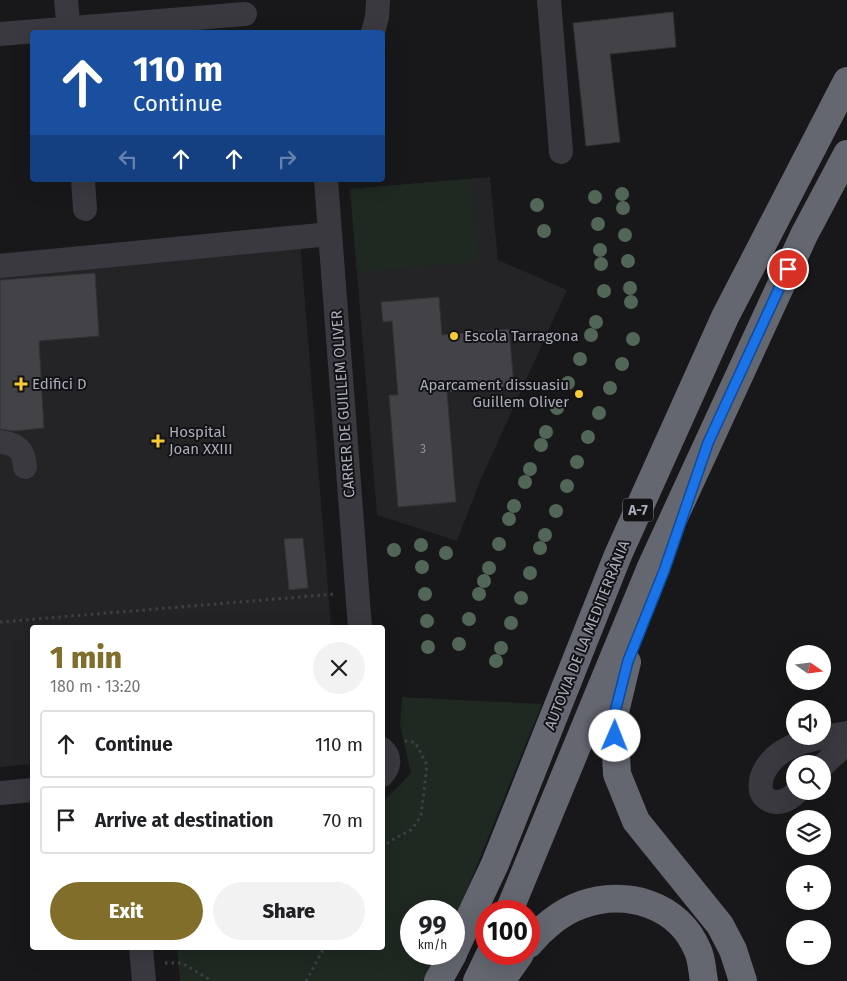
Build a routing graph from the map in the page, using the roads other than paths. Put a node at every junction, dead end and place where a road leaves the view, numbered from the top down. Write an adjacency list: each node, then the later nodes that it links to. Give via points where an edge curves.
1 (66, 0): 5 (street)
2 (378, 0): 6 (street)
3 (549, 0): 10 (street)
4 (247, 15): 5 (street)
5 (69, 30)
6 (374, 30)
7 (30, 32): 8 (street)
8 (0, 34)
9 (847, 81): 30 (highway, AUTOVIA DE LA MEDITERRÀNIA / A-7, via 721,326 618,555 495,864)
10 (561, 152)
11 (847, 154): 18 (highway, A-7, via 804,235)
12 (83, 182): 14 (street)
13 (326, 182): 15 (street, CARRER DE GUILLEM OLIVER)
14 (85, 209)
15 (330, 234): 16 (street); 20 (street, CARRER DE GUILLEM OLIVER)
16 (0, 266)
17 (0, 442): 19 (street, via 18,448 24,455)
18 (708, 443): 29 (highway, A-7, via 651,567); 41 (highway, via 664,571 628,661 614,716 617,774 636,821 720,925 733,950)
19 (25, 467)
20 (360, 625)
21 (847, 733): 28 (street, via 787,748 776,756 766,767 761,790 764,797 772,802)
22 (847, 743): 24 (street)
23 (391, 745): 25 (street)
24 (831, 758)
25 (385, 771)
26 (30, 790): 27 (street)
27 (0, 793)
28 (786, 800)
29 (514, 900)
30 (465, 927)
31 (540, 930): 40 (highway, via 579,905 621,898 639,900 668,913 681,924 698,951)
32 (141, 950): 36 (street)
33 (446, 965): 37 (highway, AUTOVIA DE LA MEDITERRÀNIA / A-7)
34 (485, 965): 38 (highway)
35 (512, 965): 39 (highway)
36 (138, 981)
37 (438, 981)
38 (477, 981)
39 (501, 981)
40 (704, 981)
41 (743, 981)

